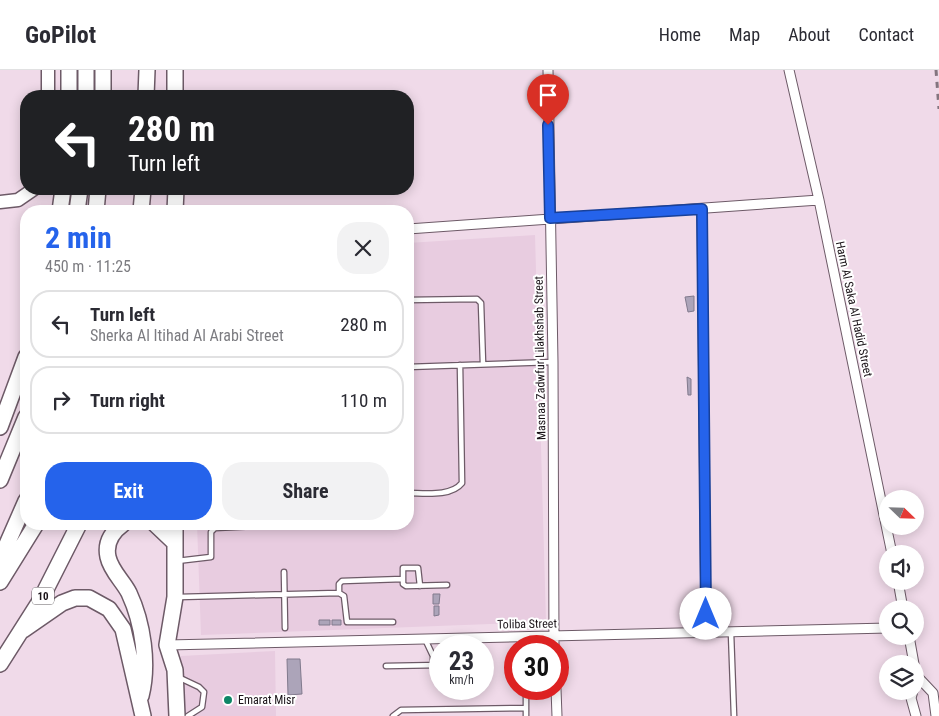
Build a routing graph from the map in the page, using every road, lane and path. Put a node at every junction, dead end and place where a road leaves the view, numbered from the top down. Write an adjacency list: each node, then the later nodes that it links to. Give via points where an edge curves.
1 (48, 70): 9 (main road)
2 (69, 70): 10 (highway)
3 (86, 70): 11 (highway)
4 (147, 70): 13 (highway)
5 (174, 70): 14 (highway)
6 (548, 70): 19 (street, Masnaa Zadwfur Lilakhshab Street)
7 (789, 70): 16 (street, Harm Al Saka Al Hadid Street)
8 (103, 75): 12 (highway)
9 (48, 90)
10 (69, 90)
11 (86, 90)
12 (103, 90)
13 (146, 90)
14 (175, 90)
15 (25, 195): 17 (main road, via 18,200)
16 (819, 200): 18 (street); 39 (street, Harm Al Saka Al Hadid Street)
17 (0, 202)
18 (702, 209): 19 (street); 55 (street)
19 (550, 218): 20 (street); 22 (street, Masnaa Zadwfur Lilakhshab Street)
20 (414, 229)
21 (414, 300): 23 (lane, via 474,298 480,301)
22 (553, 362): 23 (lane); 56 (street, Masnaa Zadwfur Lilakhshab Street)
23 (483, 364): 24 (lane)
24 (460, 365): 25 (lane); 30 (lane, via 462,483 449,492)
25 (414, 367)
26 (20, 373): 27 (highway)
27 (0, 427)
28 (20, 432): 29 (highway)
29 (0, 480)
30 (414, 493)
31 (20, 515): 40 (highway)
32 (32, 530): 44 (highway)
33 (76, 530): 53 (highway, 10)
34 (117, 530): 67 (highway, via 111,536 108,556 136,611 145,672)
35 (161, 530): 38 (highway)
36 (175, 530): 38 (highway)
37 (213, 530): 41 (lane, via 211,557)
38 (175, 544): 41 (highway)
39 (890, 545)
40 (0, 560)
41 (176, 561): 49 (highway)
42 (284, 572): 48 (lane)
43 (403, 579): 46 (lane, via 406,586); 46 (lane, via 403,568 417,567); 47 (lane, via 342,581)
44 (0, 582)
45 (447, 585): 46 (lane)
46 (420, 586)
47 (339, 593): 48 (lane); 50 (lane, via 344,596 347,622)
48 (284, 594): 49 (lane); 51 (lane)
49 (175, 597): 60 (highway)
50 (393, 622)
51 (285, 628)
52 (879, 628): 54 (street, Toliba Street)
53 (23, 630): 62 (highway, 10); 67 (highway, via 68,600 82,598 103,604 115,614 123,629)
54 (731, 632): 55 (street, Toliba Street); 78 (lane)
55 (706, 633): 57 (street, Toliba Street)
56 (554, 635)
57 (569, 636)
58 (504, 637): 59 (street, Toliba Street)
59 (425, 639): 60 (street, Toliba Street); 61 (lane)
60 (167, 645): 65 (highway)
61 (429, 648)
62 (0, 664)
63 (429, 665): 64 (lane)
64 (386, 666)
65 (175, 670): 73 (highway); 74 (lane, via 182,680 204,692 202,707)
66 (924, 685): 80 (street, via 932,693)
67 (140, 699): 72 (highway)
68 (526, 700): 71 (lane)
69 (556, 700): 77 (street)
70 (912, 700): 79 (street)
71 (526, 708): 75 (lane, via 401,710); 76 (lane)
72 (143, 716)
73 (177, 716)
74 (188, 716)
75 (392, 716)
76 (526, 716)
77 (557, 716)
78 (734, 716)
79 (916, 716)
80 (936, 716)

